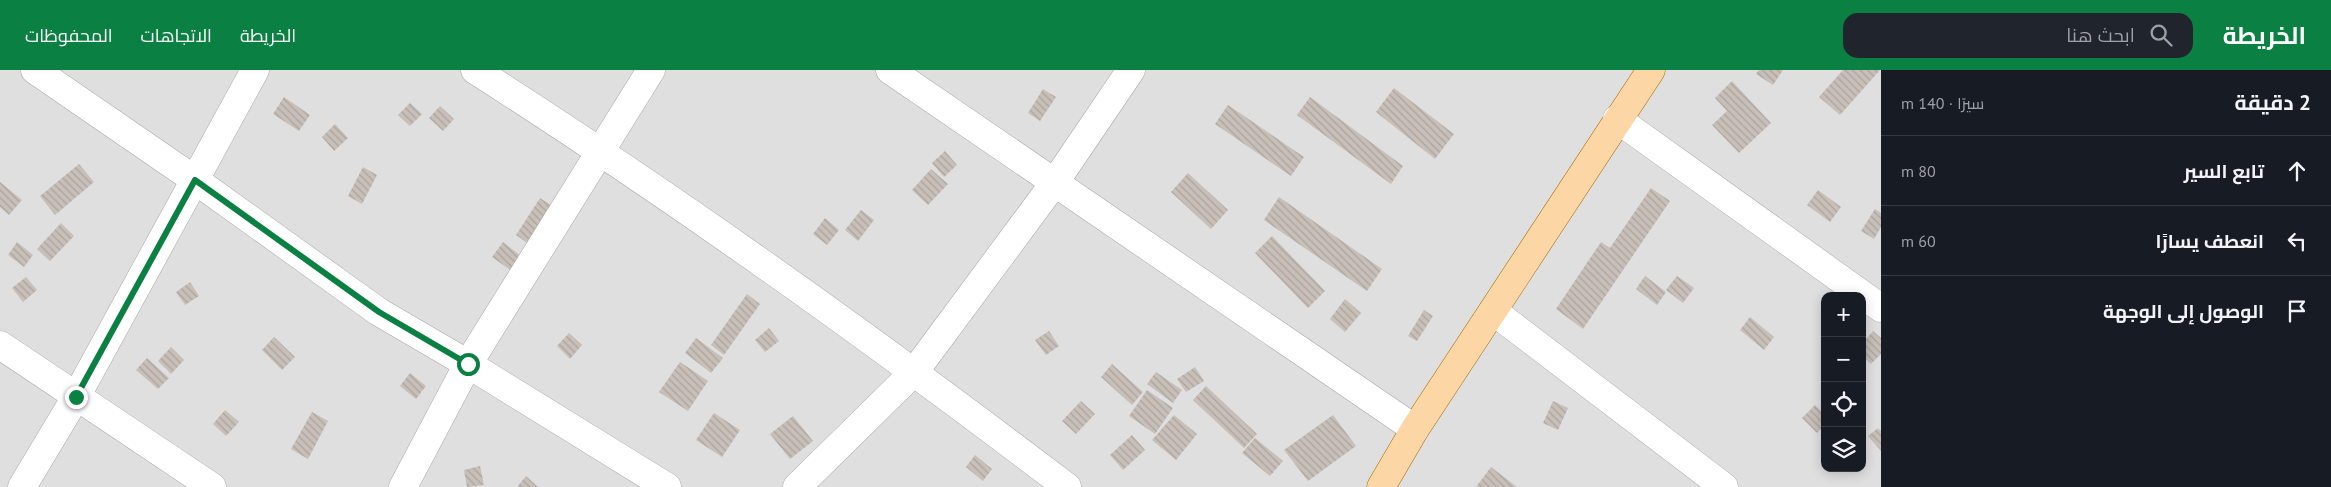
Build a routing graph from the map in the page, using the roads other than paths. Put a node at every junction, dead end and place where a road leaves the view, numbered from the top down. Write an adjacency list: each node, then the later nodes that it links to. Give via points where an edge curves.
1 (35, 70): 10 (street)
2 (255, 70): 10 (street)
3 (475, 70): 9 (street)
4 (651, 70): 9 (street)
5 (890, 70): 11 (street)
6 (1132, 70): 11 (street)
7 (1651, 70): 8 (main road)
8 (1618, 120): 12 (street); 13 (main road)
9 (601, 151): 15 (street); 16 (street)
10 (195, 180): 15 (street, via 379,312); 17 (street)
11 (1055, 182): 16 (street); 18 (street)
12 (1881, 308)
13 (1493, 311): 18 (main road); 26 (street)
14 (0, 345): 17 (street)
15 (468, 364): 21 (street); 22 (street)
16 (916, 371): 23 (street); 24 (street)
17 (76, 397): 19 (street); 20 (street)
18 (1415, 429): 25 (main road)
19 (22, 487)
20 (212, 487)
21 (403, 487)
22 (667, 487)
23 (797, 487)
24 (1067, 487)
25 (1381, 487)
26 (1724, 487)

